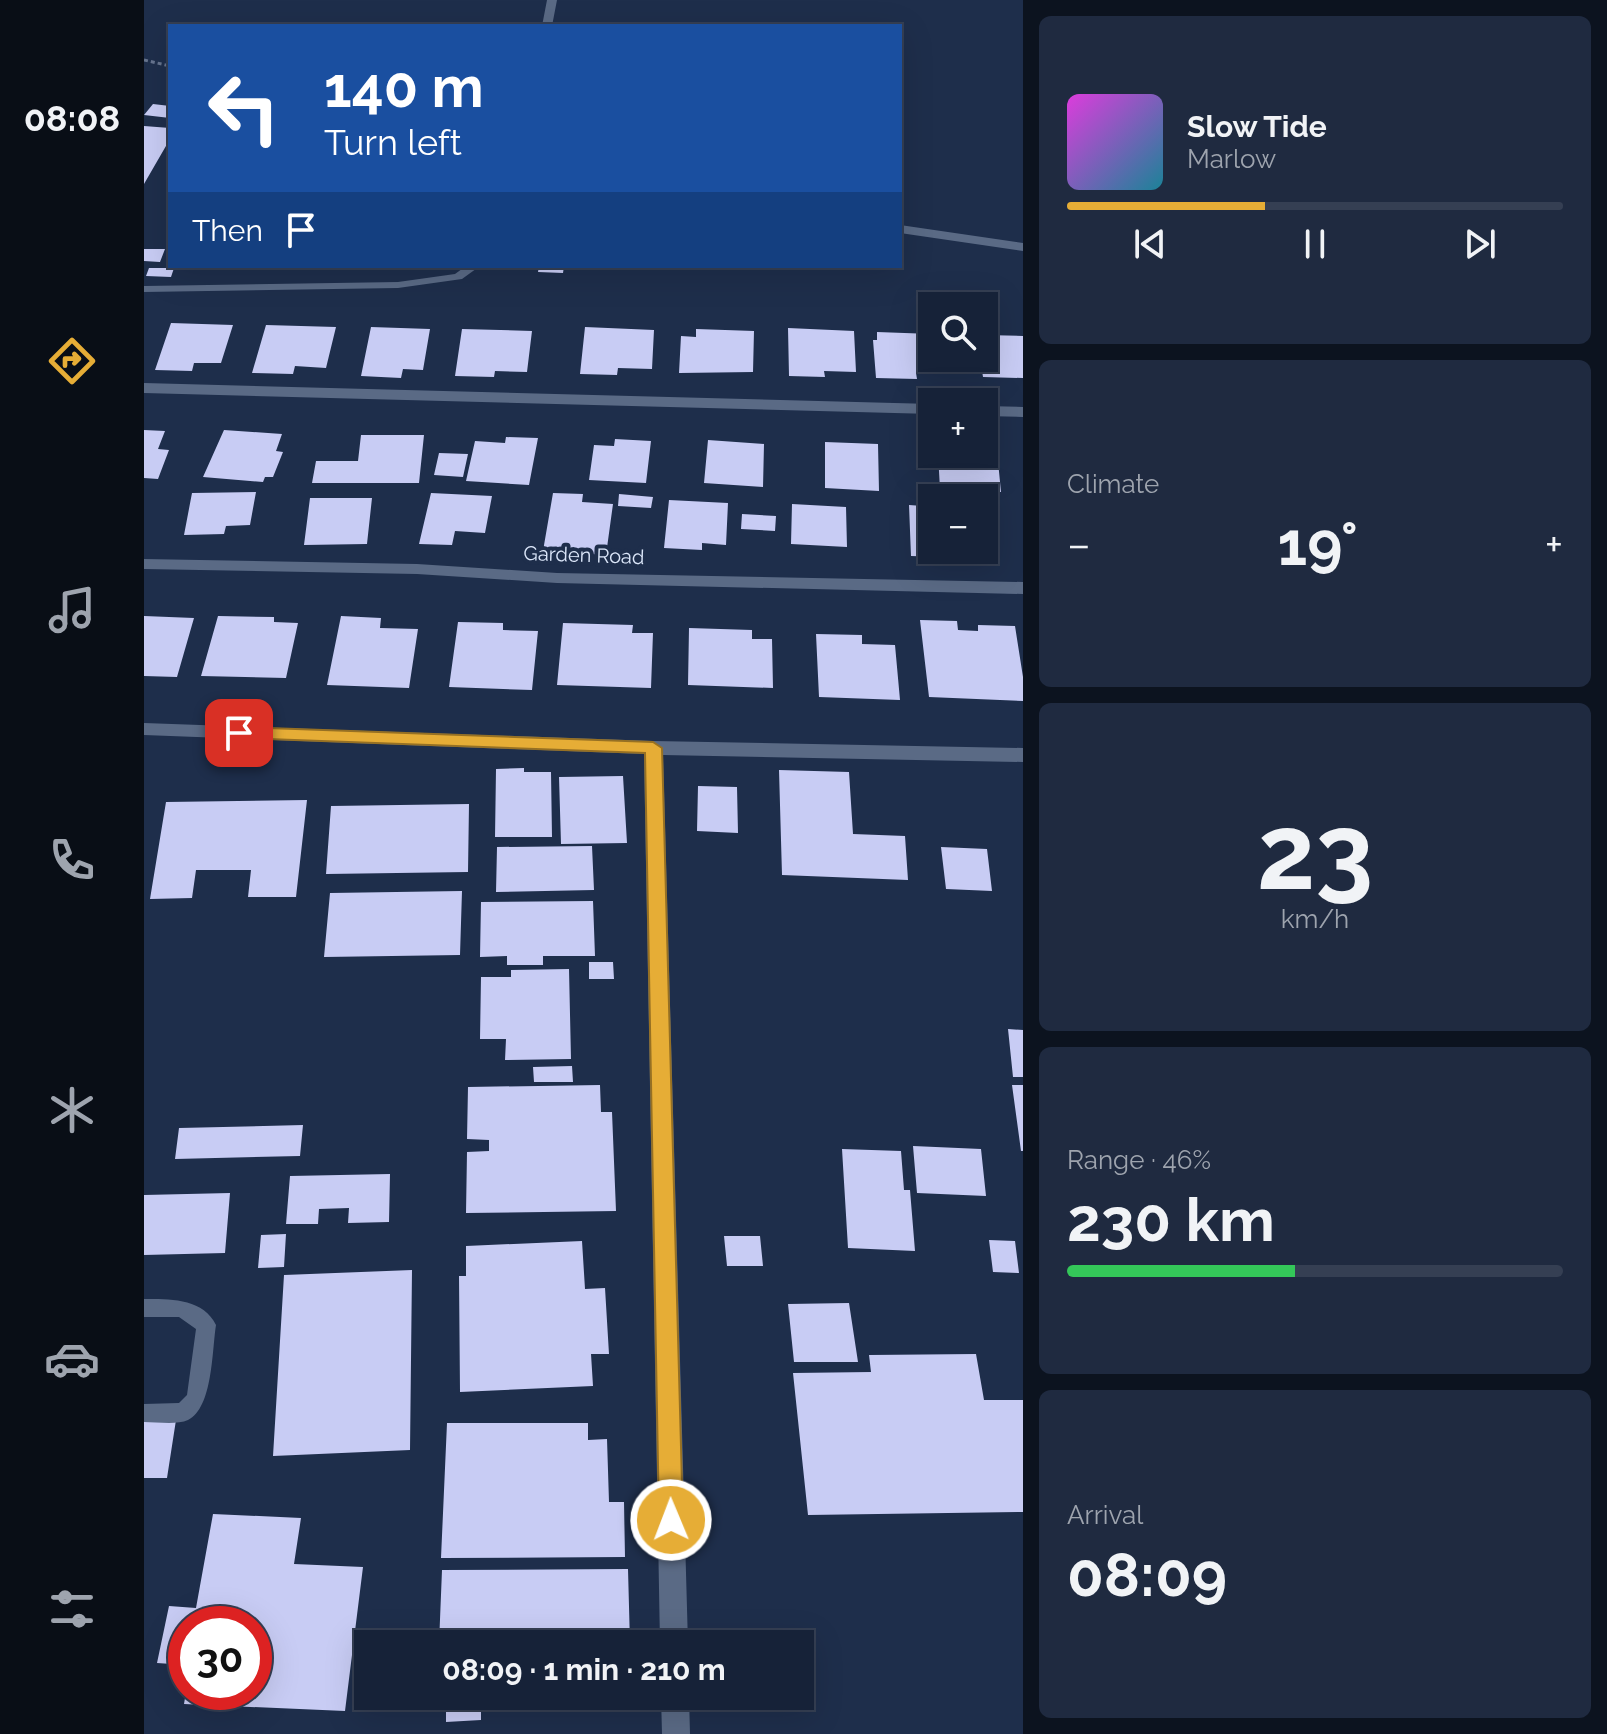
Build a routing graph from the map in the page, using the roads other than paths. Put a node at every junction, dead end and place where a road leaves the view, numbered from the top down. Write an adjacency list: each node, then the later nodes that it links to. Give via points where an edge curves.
1 (552, 0): 2 (lane)
2 (547, 24)
3 (902, 229): 4 (street)
4 (1023, 247)
5 (471, 268): 6 (lane, via 458,277 398,285)
6 (144, 289)
7 (144, 388): 8 (street)
8 (918, 409)
9 (998, 411): 10 (street)
10 (1023, 412)
11 (144, 564): 12 (street, Garden Road)
12 (1023, 588)
13 (144, 729): 14 (street)
14 (653, 748): 15 (street); 18 (street)
15 (1023, 755)
16 (144, 1308): 17 (lane, via 182,1308 206,1325 196,1399 184,1412)
17 (144, 1413)
18 (674, 1630)
19 (675, 1710): 20 (street)
20 (676, 1734)

